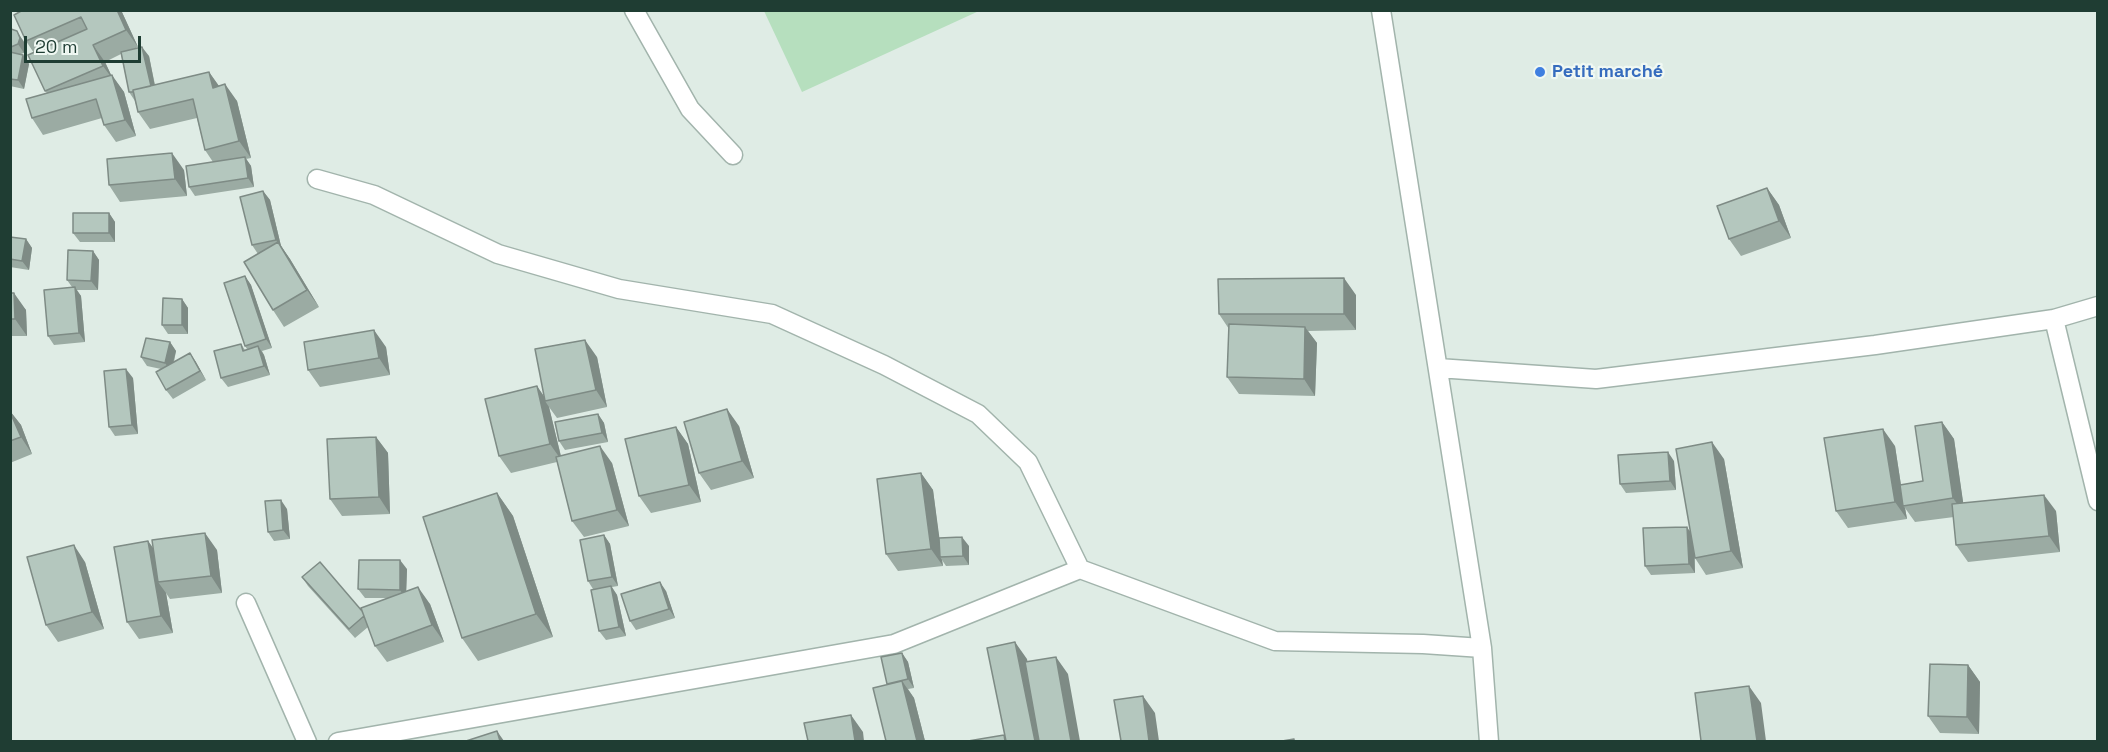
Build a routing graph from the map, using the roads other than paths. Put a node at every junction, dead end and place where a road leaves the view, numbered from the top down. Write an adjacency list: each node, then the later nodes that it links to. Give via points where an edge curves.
1 (634, 10): 3 (street, via 690,108)
2 (1381, 10): 7 (street)
3 (734, 155)
4 (317, 179): 9 (street, via 374,195 498,254 619,290 772,314 884,365 978,414 1028,462)
5 (2097, 306): 6 (street)
6 (2054, 319): 7 (street, via 1596,379); 8 (street)
7 (1438, 368): 11 (street)
8 (2097, 501)
9 (1080, 569): 11 (street, via 1275,641); 13 (street, via 894,644)
10 (246, 603): 12 (street)
11 (1482, 648): 14 (street)
12 (307, 741)
13 (338, 741)
14 (1489, 741)

